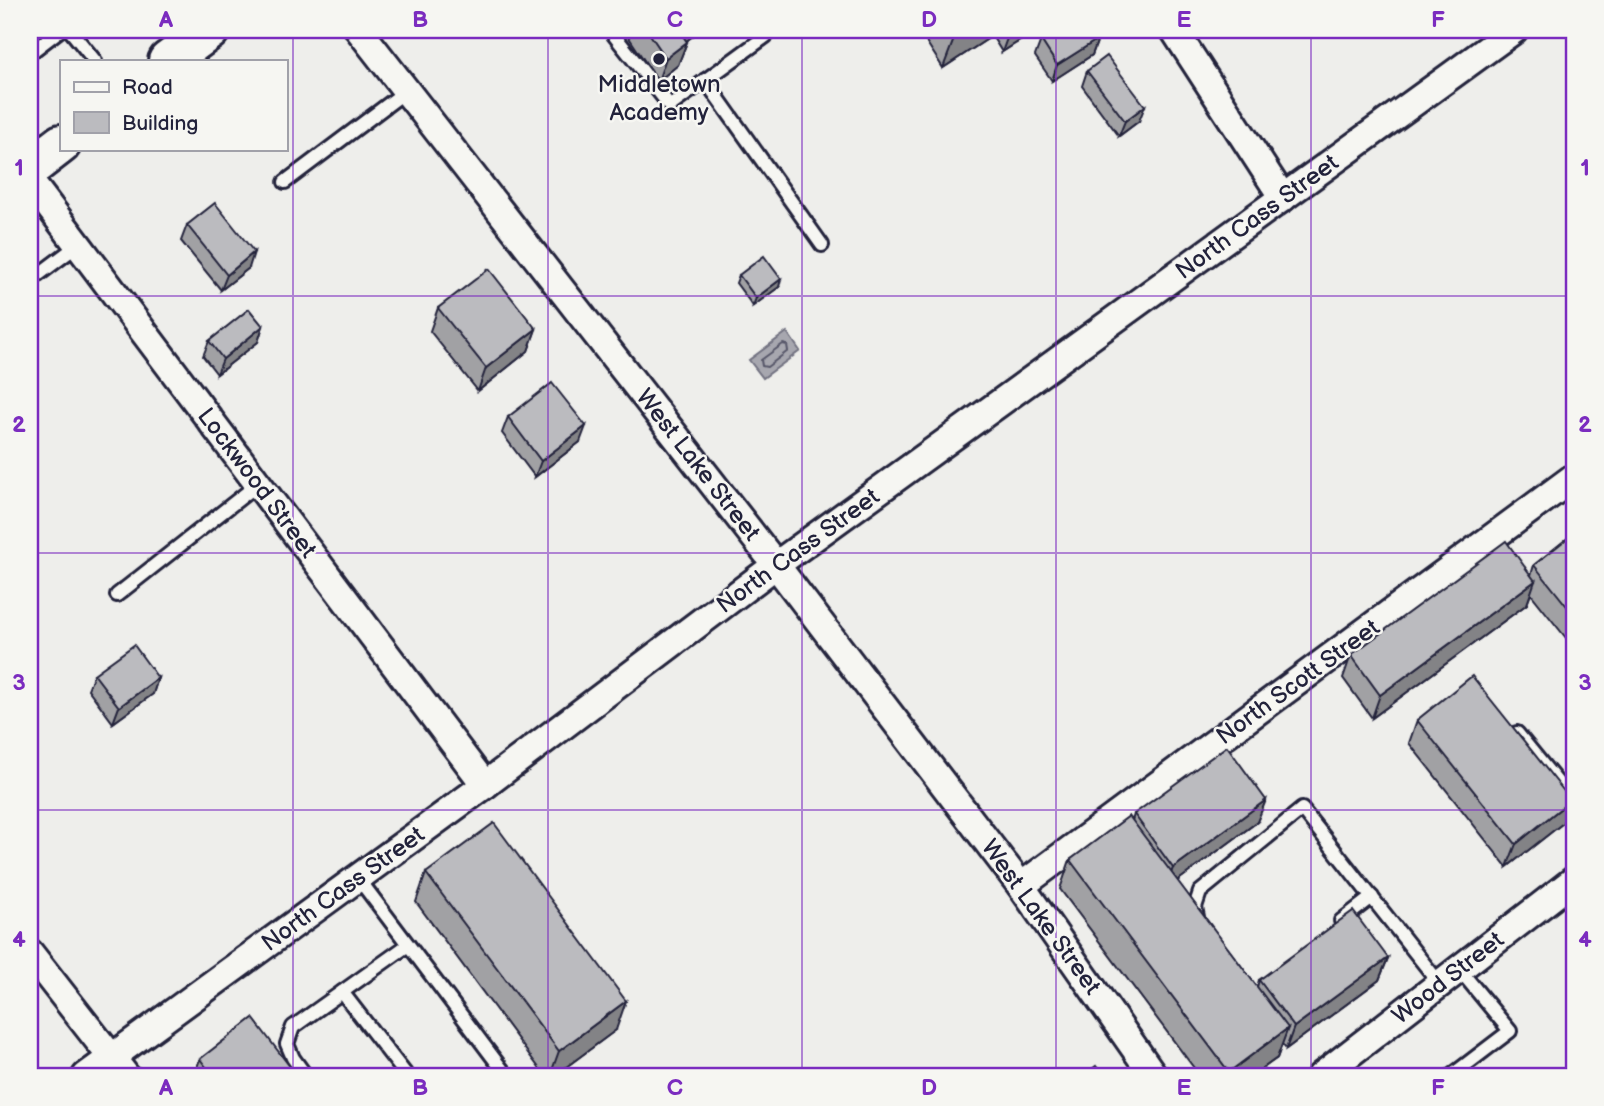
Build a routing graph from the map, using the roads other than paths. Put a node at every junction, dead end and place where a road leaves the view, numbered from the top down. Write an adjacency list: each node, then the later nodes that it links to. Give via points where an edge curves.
1 (60, 30): 9 (lane)
2 (70, 30): 10 (lane)
3 (209, 30): 11 (main road)
4 (359, 30): 13 (street, West Lake Street)
5 (610, 30): 12 (lane, via 670,106)
6 (762, 30): 12 (lane, via 766,36)
7 (1174, 30): 18 (street)
8 (1514, 30): 18 (street, North Cass Street)
9 (30, 53)
10 (94, 60)
11 (169, 60)
12 (705, 80): 20 (lane)
13 (406, 90): 17 (lane); 24 (street, West Lake Street)
14 (60, 145): 15 (main road)
15 (30, 168)
16 (30, 181): 19 (street, Lockwood Street)
17 (285, 182)
18 (1283, 198): 24 (street, North Cass Street)
19 (78, 245): 21 (lane); 23 (street, Lockwood Street)
20 (822, 246)
21 (30, 281)
22 (1574, 477): 31 (street, North Scott Street)
23 (258, 484): 25 (lane); 27 (street, Lockwood Street)
24 (776, 565): 27 (street, North Cass Street); 31 (street, West Lake Street)
25 (117, 595)
26 (1504, 717): 28 (lane)
27 (485, 785): 29 (street, North Cass Street)
28 (1574, 803)
29 (358, 878): 35 (lane); 39 (street, North Cass Street)
30 (1574, 880): 37 (street, Wood Street)
31 (1021, 886): 44 (street, West Lake Street)
32 (1372, 897): 33 (lane); 34 (lane, via 1302,809 1200,892 1195,907); 37 (lane)
33 (1328, 930)
34 (1203, 934)
35 (408, 944): 38 (lane); 43 (lane)
36 (30, 953): 39 (street)
37 (1450, 976): 45 (street, Wood Street); 46 (lane, via 1510,1031)
38 (342, 992): 41 (lane, via 293,1027 287,1044); 42 (lane)
39 (119, 1066): 40 (street, North Cass Street)
40 (86, 1076)
41 (306, 1076)
42 (407, 1076)
43 (507, 1076)
44 (1154, 1076)
45 (1321, 1076)
46 (1451, 1076)

